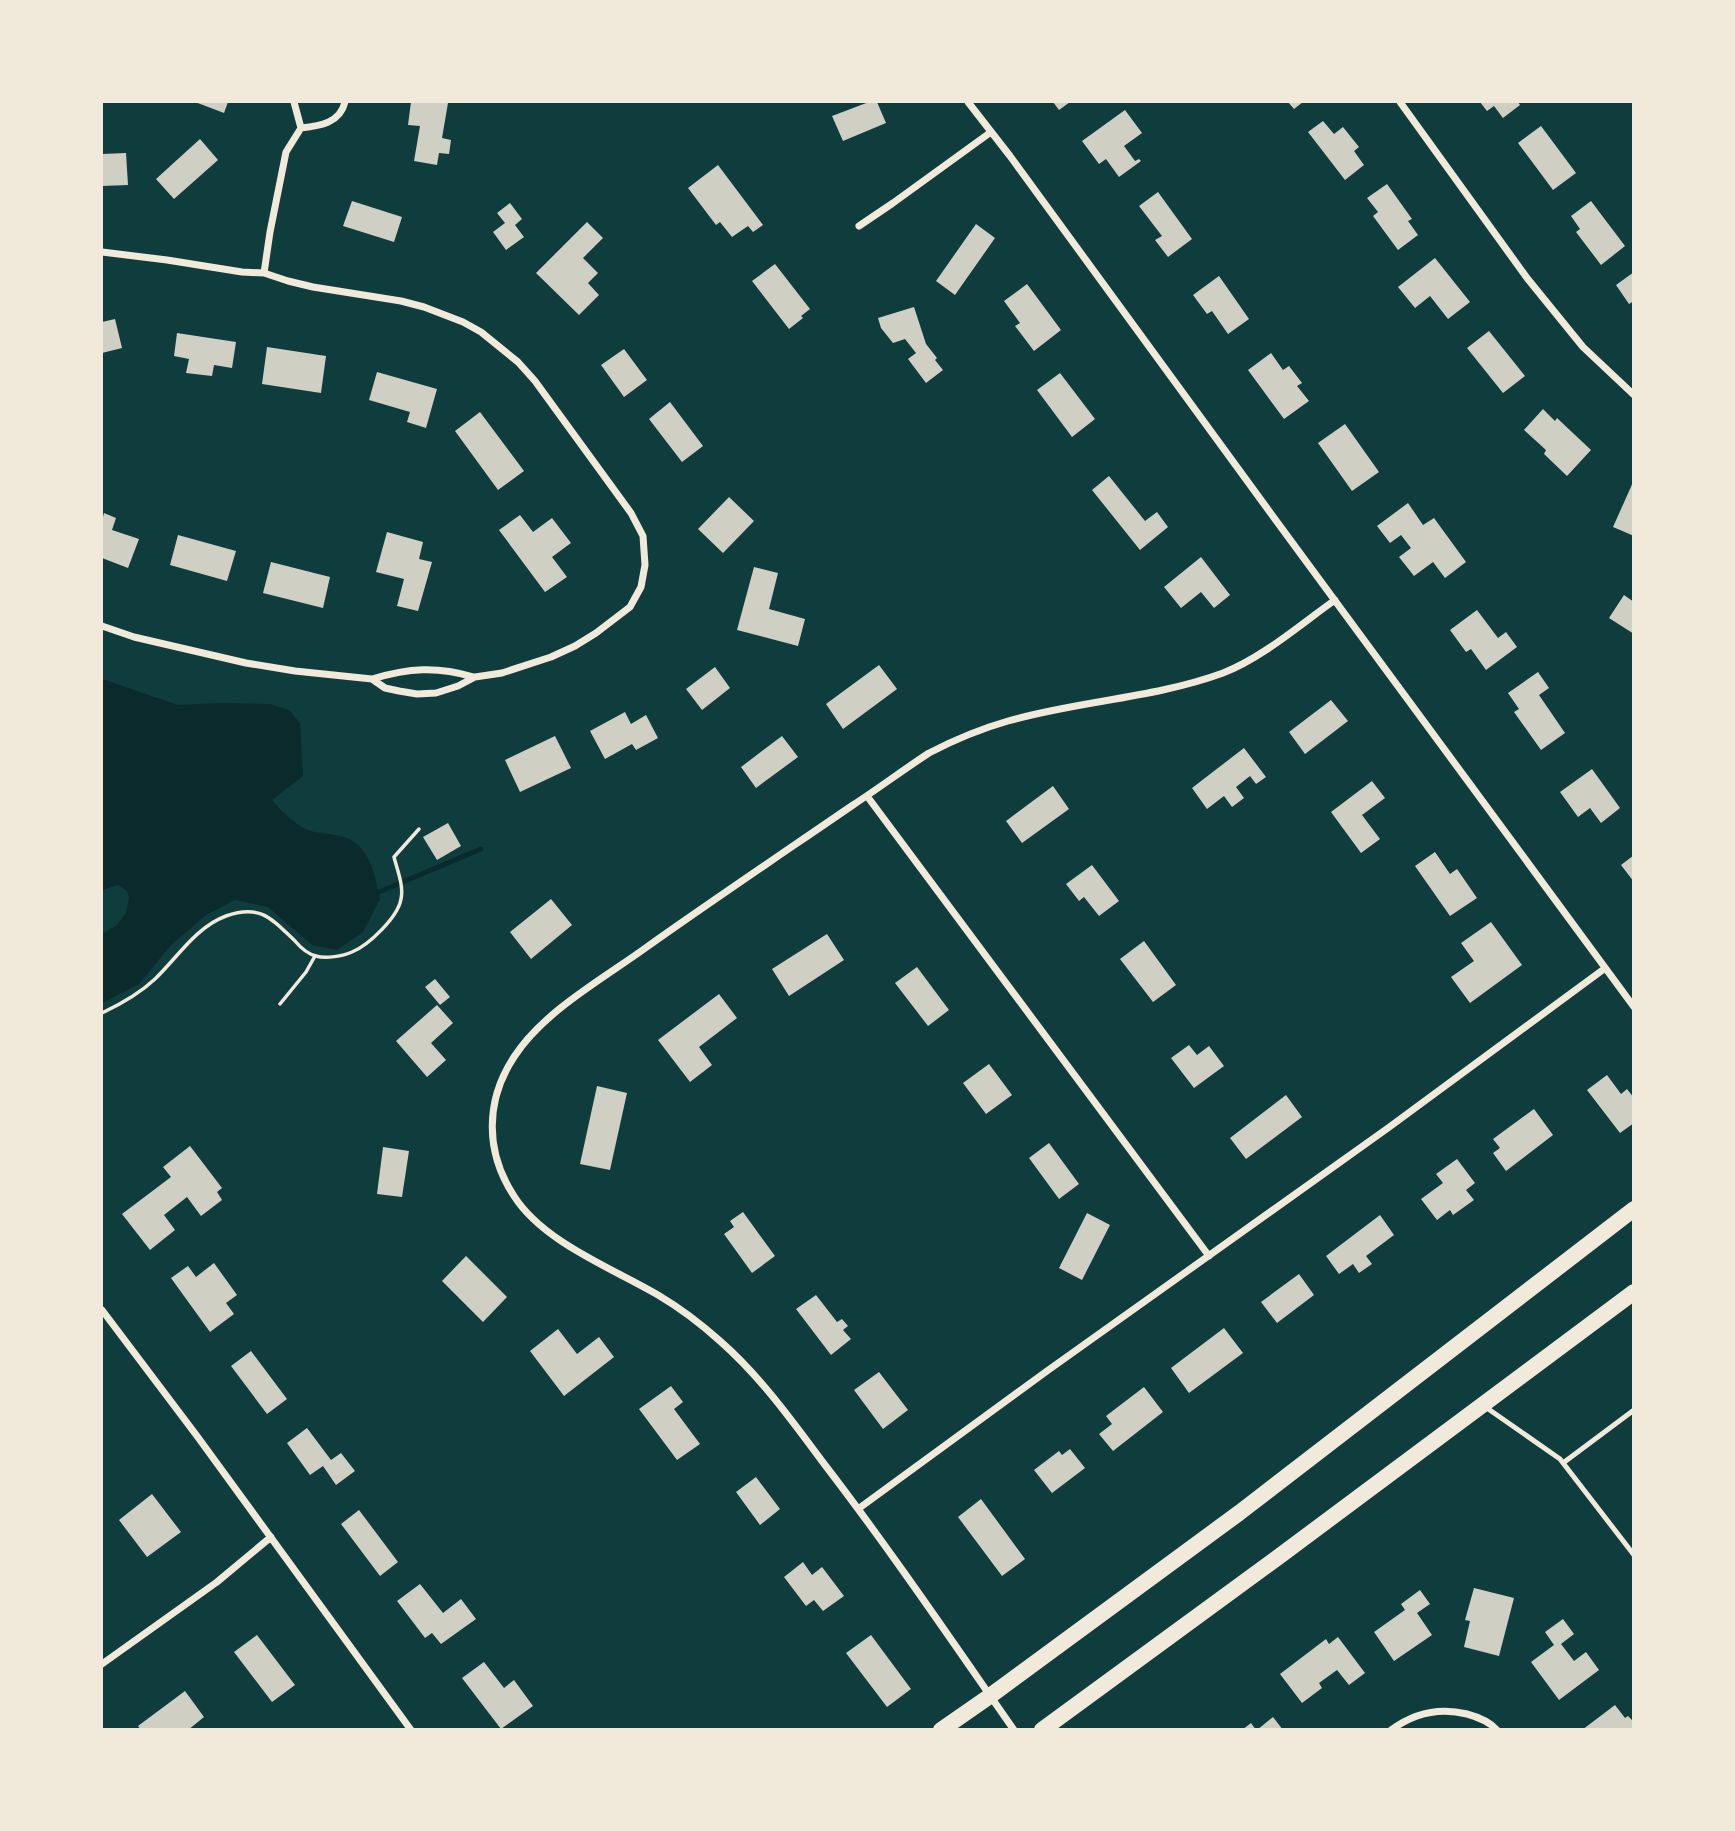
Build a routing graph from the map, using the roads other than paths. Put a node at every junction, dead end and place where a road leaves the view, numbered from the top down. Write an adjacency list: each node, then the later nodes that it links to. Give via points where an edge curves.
1 (294, 102): 5 (street)
2 (345, 102): 5 (street, via 329,123)
3 (968, 102): 6 (street)
4 (1400, 102): 10 (street, via 1527,278 1583,347)
5 (301, 128): 9 (street, via 286,152)
6 (991, 132): 7 (street); 11 (street)
7 (859, 226)
8 (102, 252): 9 (street)
9 (264, 272): 13 (street, via 288,281 424,307 481,332 535,381 643,536 645,565 630,607 596,633 551,657)
10 (1633, 394)
11 (1335, 600): 15 (street, via 1264,651 1224,673 980,730 929,753); 16 (street)
12 (102, 626): 14 (street, via 246,663)
13 (475, 677): 14 (street, via 436,668); 14 (street, via 436,693 417,694 386,688)
14 (372, 679)
15 (867, 796): 19 (street); 25 (street, via 725,891 545,1022 513,1057 496,1098 491,1128 502,1175 532,1218 558,1239 668,1302 721,1342 778,1403)
16 (1604, 969): 17 (street); 19 (street)
17 (1633, 1007)
18 (1633, 1209): 29 (main road, via 1239,1513)
19 (1209, 1256): 25 (street)
20 (1633, 1292): 22 (main road)
21 (102, 1310): 26 (street)
22 (1483, 1404): 24 (lane); 33 (main road)
23 (1633, 1410): 24 (lane)
24 (1563, 1463): 27 (lane)
25 (859, 1508): 29 (street)
26 (271, 1537): 28 (street, via 217,1582); 30 (street)
27 (1633, 1555)
28 (102, 1664)
29 (990, 1696): 31 (main road); 32 (street)
30 (411, 1730)
31 (941, 1730)
32 (1014, 1730)
33 (1042, 1730)
34 (1391, 1730): 35 (street, via 1436,1711 1478,1718)
35 (1497, 1730)

